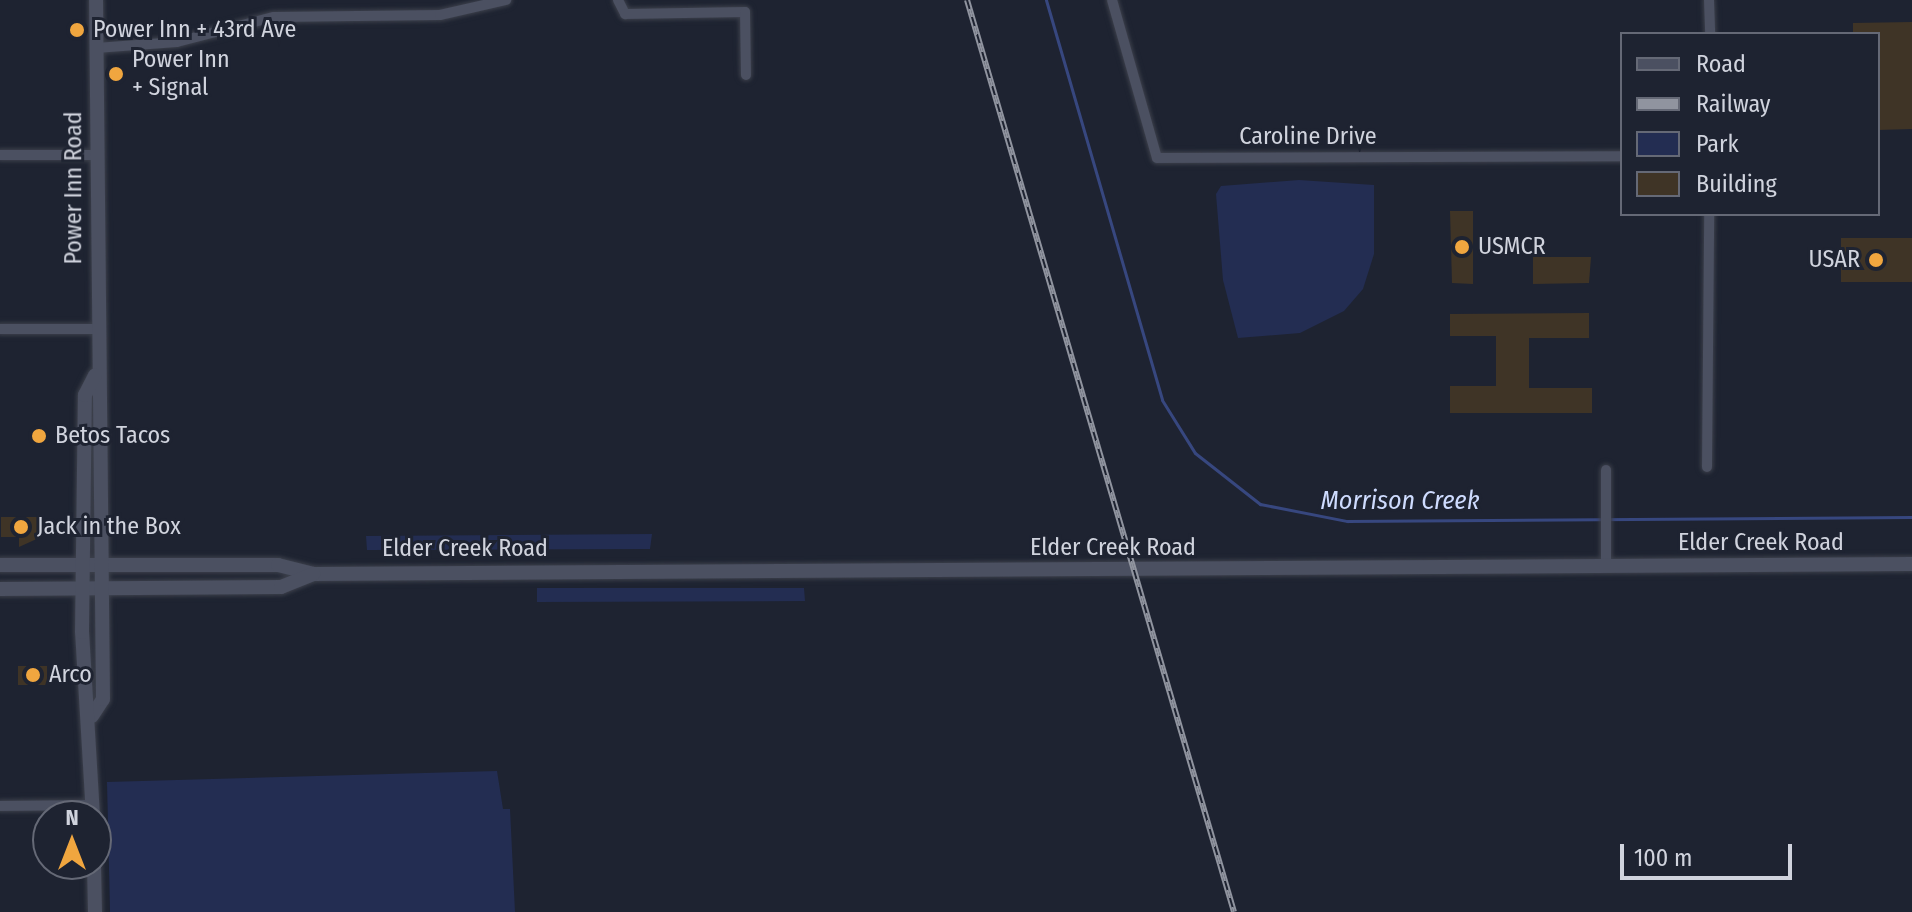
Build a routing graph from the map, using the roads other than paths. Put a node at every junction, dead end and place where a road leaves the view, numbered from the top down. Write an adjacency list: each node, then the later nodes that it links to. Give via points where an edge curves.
1 (96, 0): 7 (street, Power Inn Road)
2 (506, 0): 7 (street, via 440,15 274,17 177,42)
3 (618, 0): 8 (street, via 625,14 745,12)
4 (1112, 0): 11 (street, Caroline Drive, via 1157,158)
5 (1709, 0): 6 (street)
6 (1710, 32)
7 (96, 48): 10 (street, Power Inn Road)
8 (746, 75)
9 (0, 155): 10 (street)
10 (96, 155): 14 (street, Power Inn Road)
11 (1620, 156)
12 (1709, 216): 16 (street)
13 (0, 329): 14 (street)
14 (96, 329): 15 (street, Power Inn Road)
15 (95, 375): 20 (street, Power Inn Road, via 85,395); 22 (street, Power Inn Road, via 104,395)
16 (1707, 467)
17 (1606, 470): 21 (street)
18 (1912, 564): 21 (street, Elder Creek Road)
19 (0, 565): 20 (street, Elder Creek Road)
20 (83, 565): 22 (street, Elder Creek Road); 25 (street, Power Inn Road)
21 (1606, 565): 23 (street, Elder Creek Road)
22 (103, 566): 23 (street, Elder Creek Road, via 278,565); 26 (street, Power Inn Road)
23 (314, 574): 26 (street, Elder Creek Road, via 281,587)
24 (0, 589): 25 (street, Elder Creek Road)
25 (83, 589): 26 (street, Elder Creek Road); 27 (street, Power Inn Road, via 82,699)
26 (103, 589): 27 (street, Power Inn Road, via 103,699)
27 (92, 716): 28 (street, Power Inn Road)
28 (93, 800)
29 (0, 806): 30 (street)
30 (32, 807)
31 (94, 880): 32 (street)
32 (95, 912)

